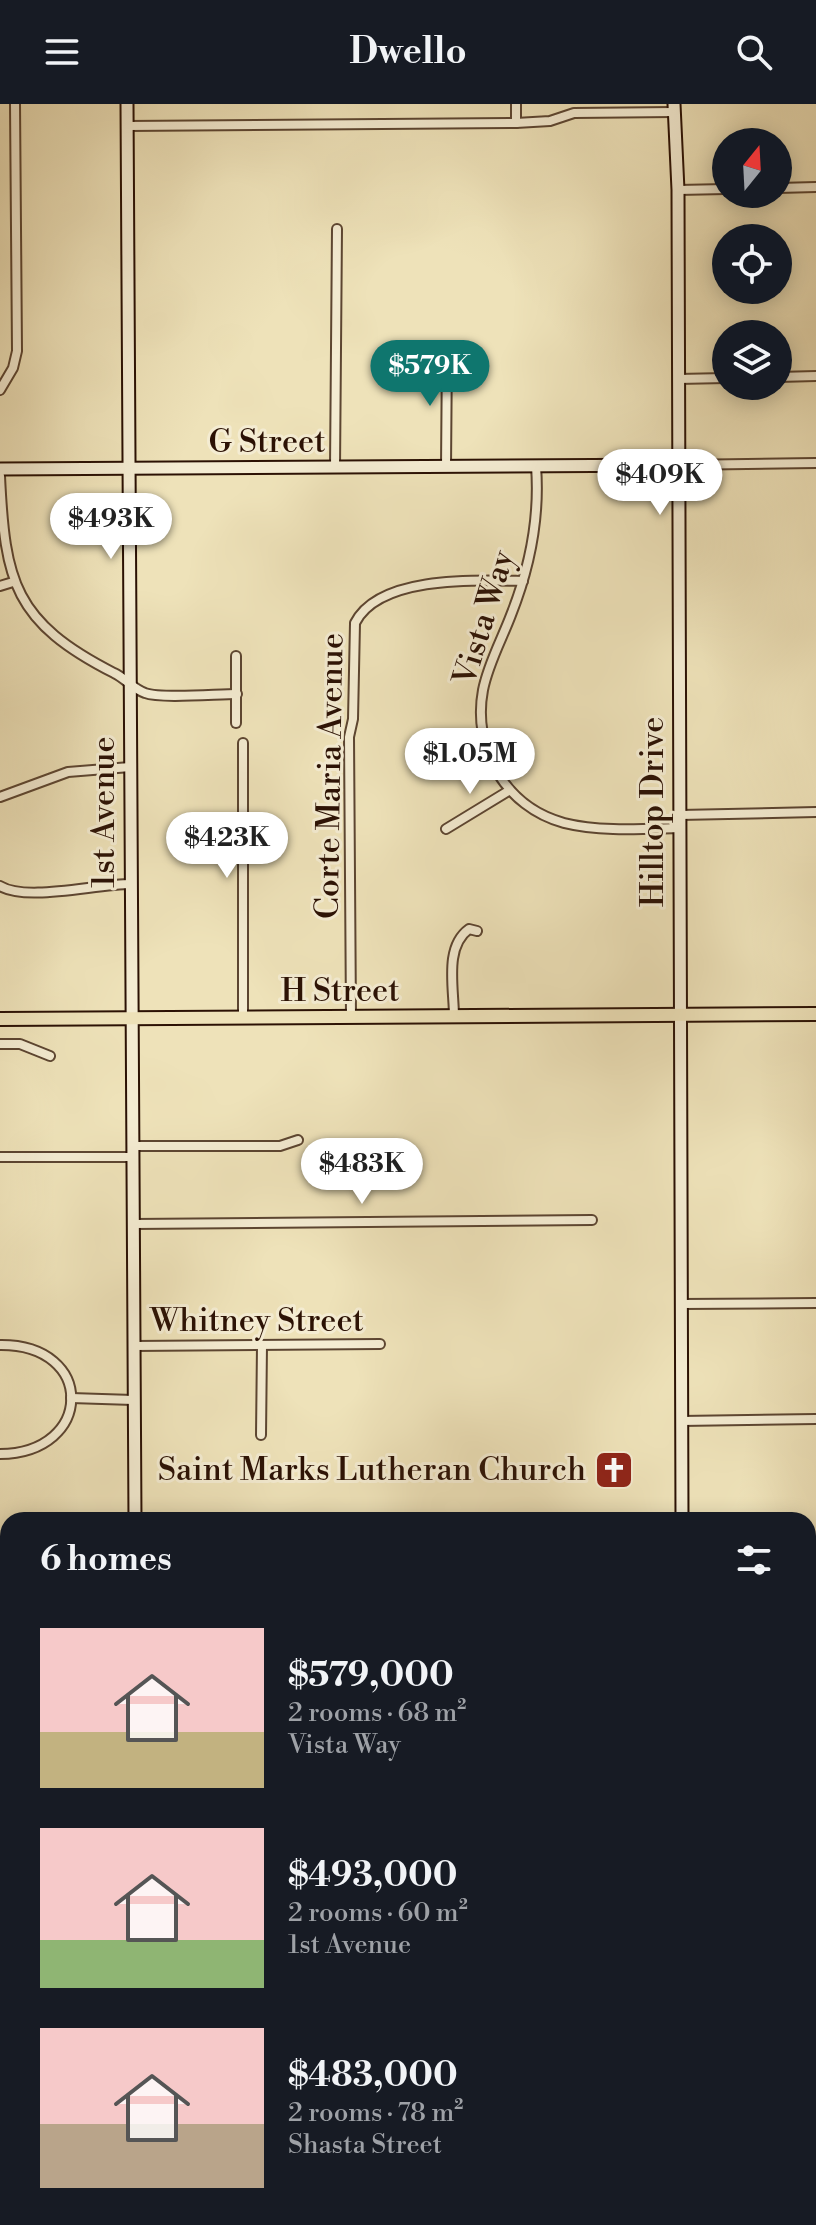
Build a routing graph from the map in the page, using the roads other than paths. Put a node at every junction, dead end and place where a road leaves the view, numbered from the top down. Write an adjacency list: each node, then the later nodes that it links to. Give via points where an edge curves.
1 (15, 104): 17 (street, via 17,351)
2 (127, 104): 6 (street, 1st Avenue)
3 (516, 104): 5 (street)
4 (674, 108): 5 (street, via 574,113); 10 (street, Hilltop Drive)
5 (516, 123): 6 (street)
6 (127, 126): 24 (street, 1st Avenue)
7 (816, 187): 8 (street)
8 (792, 188)
9 (712, 189): 10 (street)
10 (678, 190): 16 (street, Hilltop Drive)
11 (337, 229): 22 (street)
12 (447, 349): 21 (street)
13 (816, 376): 14 (street)
14 (792, 377)
15 (712, 378): 16 (street)
16 (678, 379): 19 (street, Hilltop Drive)
17 (0, 390)
18 (816, 463): 19 (street)
19 (678, 465): 20 (street, G Street); 38 (street, Hilltop Drive)
20 (536, 466): 21 (street, G Street); 26 (street, Vista Way, via 536,521)
21 (446, 467): 22 (street, G Street)
22 (335, 468): 24 (street, G Street)
23 (0, 469): 24 (street, G Street)
24 (128, 469): 30 (street, 1st Avenue)
25 (0, 476): 27 (street, via 3,540)
26 (523, 581): 35 (street, Vista Way, via 483,688 486,747); 45 (street, Corte Maria Avenue, via 447,580 377,600 355,623 349,737)
27 (13, 582): 28 (street); 30 (street, via 57,638)
28 (0, 586)
29 (236, 656): 31 (street)
30 (129, 684): 31 (street, via 146,694); 34 (street, 1st Avenue)
31 (237, 694): 32 (street)
32 (236, 723)
33 (243, 743): 47 (street)
34 (130, 767): 36 (street, via 68,772); 41 (street, 1st Avenue)
35 (510, 790): 39 (street, Vista Way, via 536,811 573,825); 40 (street)
36 (0, 797)
37 (816, 812): 38 (street)
38 (680, 815): 39 (street, Hilltop Drive)
39 (679, 828): 46 (street, Hilltop Drive)
40 (446, 829)
41 (131, 884): 42 (street, via 25,895); 49 (street, 1st Avenue)
42 (0, 886)
43 (477, 931): 48 (street, via 469,929 457,938 453,950)
44 (816, 1014): 46 (main road, H Street)
45 (351, 1016): 47 (main road, H Street); 48 (main road, H Street)
46 (679, 1016): 48 (main road, H Street); 59 (street, Hilltop Drive)
47 (243, 1017): 49 (main road, H Street)
48 (454, 1017)
49 (132, 1018): 50 (main road, H Street); 54 (street, 1st Avenue)
50 (0, 1019)
51 (0, 1044): 52 (street, via 20,1044)
52 (50, 1056)
53 (298, 1140): 54 (street, via 280,1146)
54 (133, 1152): 55 (street); 57 (street, 1st Avenue)
55 (0, 1157)
56 (592, 1220): 57 (street)
57 (133, 1224): 63 (street, 1st Avenue)
58 (816, 1303): 59 (street)
59 (680, 1304): 67 (street, Hilltop Drive)
60 (380, 1344): 62 (street, Whitney Street)
61 (0, 1345): 64 (street, via 28,1346 50,1356 65,1375)
62 (262, 1345): 63 (street, Whitney Street); 68 (street)
63 (134, 1346): 65 (street, 1st Avenue)
64 (71, 1398): 65 (street); 69 (street, via 64,1424 48,1443 29,1452)
65 (133, 1400): 70 (street, 1st Avenue)
66 (816, 1419): 67 (street)
67 (681, 1421): 71 (street, Hilltop Drive)
68 (261, 1435)
69 (0, 1454)
70 (135, 1512)
71 (682, 1512)

